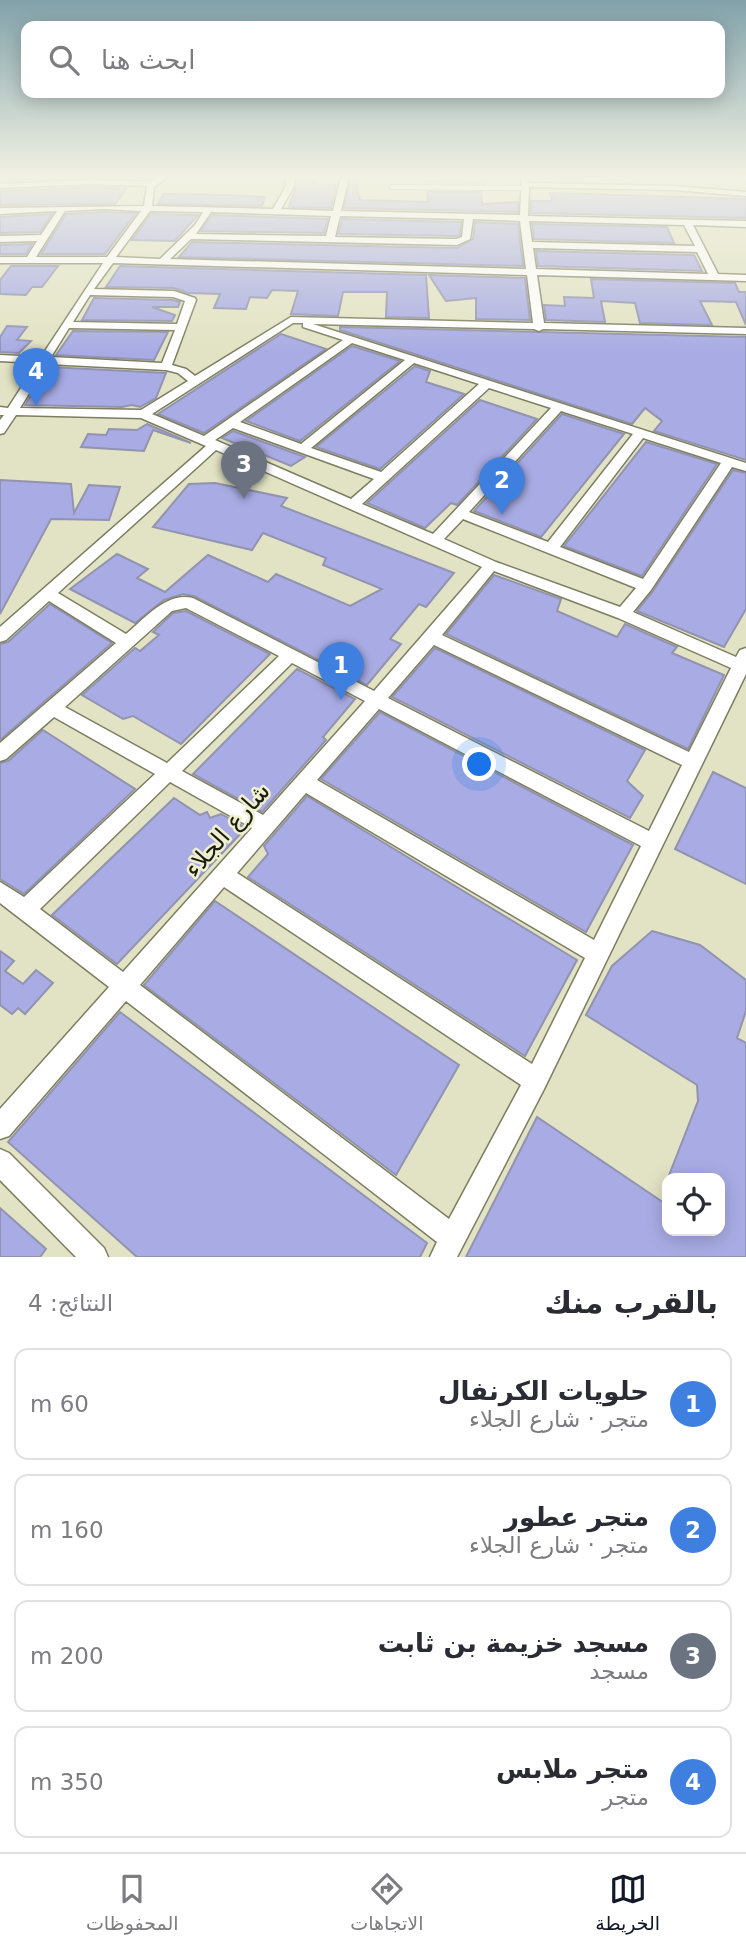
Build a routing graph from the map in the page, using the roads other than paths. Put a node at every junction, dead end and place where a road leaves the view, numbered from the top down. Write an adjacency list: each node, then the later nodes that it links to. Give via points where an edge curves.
1 (44, 235): 8 (street)
2 (129, 235): 15 (street)
3 (331, 235): 10 (street)
4 (465, 235): 10 (street, via 464,242)
5 (527, 235): 11 (street)
6 (693, 235): 12 (street)
7 (188, 236): 10 (street); 16 (street)
8 (42, 238): 9 (street); 13 (street)
9 (0, 239)
10 (330, 239)
11 (528, 245): 12 (street); 17 (street)
12 (700, 249): 18 (street)
13 (30, 259): 14 (street); 15 (street)
14 (0, 260)
15 (111, 260): 16 (street); 20 (street)
16 (162, 262): 17 (street)
17 (532, 272): 18 (street); 25 (street)
18 (715, 278): 19 (street)
19 (746, 278)
20 (87, 292): 23 (street); 24 (street, via 186,296 191,300)
21 (291, 320): 22 (street); 26 (street); 33 (street)
22 (335, 320): 25 (street); 26 (street)
23 (66, 325): 24 (street); 31 (street)
24 (181, 327): 32 (street)
25 (539, 328): 27 (street)
26 (322, 330): 28 (street)
27 (746, 331)
28 (351, 340): 30 (street); 38 (street)
29 (0, 358): 31 (street)
30 (413, 359): 34 (street); 42 (street)
31 (43, 362): 32 (street); 36 (street)
32 (166, 367): 33 (street)
33 (195, 381): 37 (street)
34 (487, 383): 35 (street); 45 (street)
35 (559, 405): 40 (street); 47 (street)
36 (5, 412): 37 (street); 39 (street)
37 (143, 414): 41 (street)
38 (231, 423): 41 (street); 42 (street)
39 (0, 430)
40 (640, 432): 43 (street); 49 (street)
41 (211, 442): 46 (street); 52 (street)
42 (302, 449): 45 (street)
43 (729, 461): 44 (street); 51 (street)
44 (746, 467)
45 (384, 478): 46 (street)
46 (353, 505): 48 (street)
47 (460, 513): 48 (street); 49 (street)
48 (435, 541): 50 (street)
49 (551, 548): 51 (street)
50 (491, 565): 53 (street); 55 (street, شارع الجلاء)
51 (646, 586): 53 (street)
52 (49, 594): 54 (street); 56 (street)
53 (623, 614): 58 (street)
54 (0, 636)
55 (432, 637): 59 (street, شارع الجلاء); 62 (street)
56 (127, 642): 57 (street, via 167,607 188,603); 60 (street)
57 (291, 655): 59 (street); 63 (street)
58 (744, 662): 62 (street)
59 (377, 699): 64 (street, شارع الجلاء); 66 (street)
60 (52, 708): 61 (street); 63 (street)
61 (0, 754)
62 (693, 762): 66 (street)
63 (168, 771): 65 (street); 69 (street)
64 (304, 782): 65 (street, شارع الجلاء); 70 (street)
65 (266, 826): 67 (street, شارع الجلاء)
66 (653, 843): 70 (street)
67 (223, 875): 71 (street, شارع الجلاء); 72 (street)
68 (0, 891): 69 (street)
69 (25, 910): 71 (street)
70 (598, 954): 72 (street)
71 (124, 986): 73 (street, شارع الجلاء); 75 (street)
72 (536, 1081): 75 (street)
73 (0, 1127)
74 (0, 1162): 76 (street)
75 (448, 1247)
76 (95, 1257)

